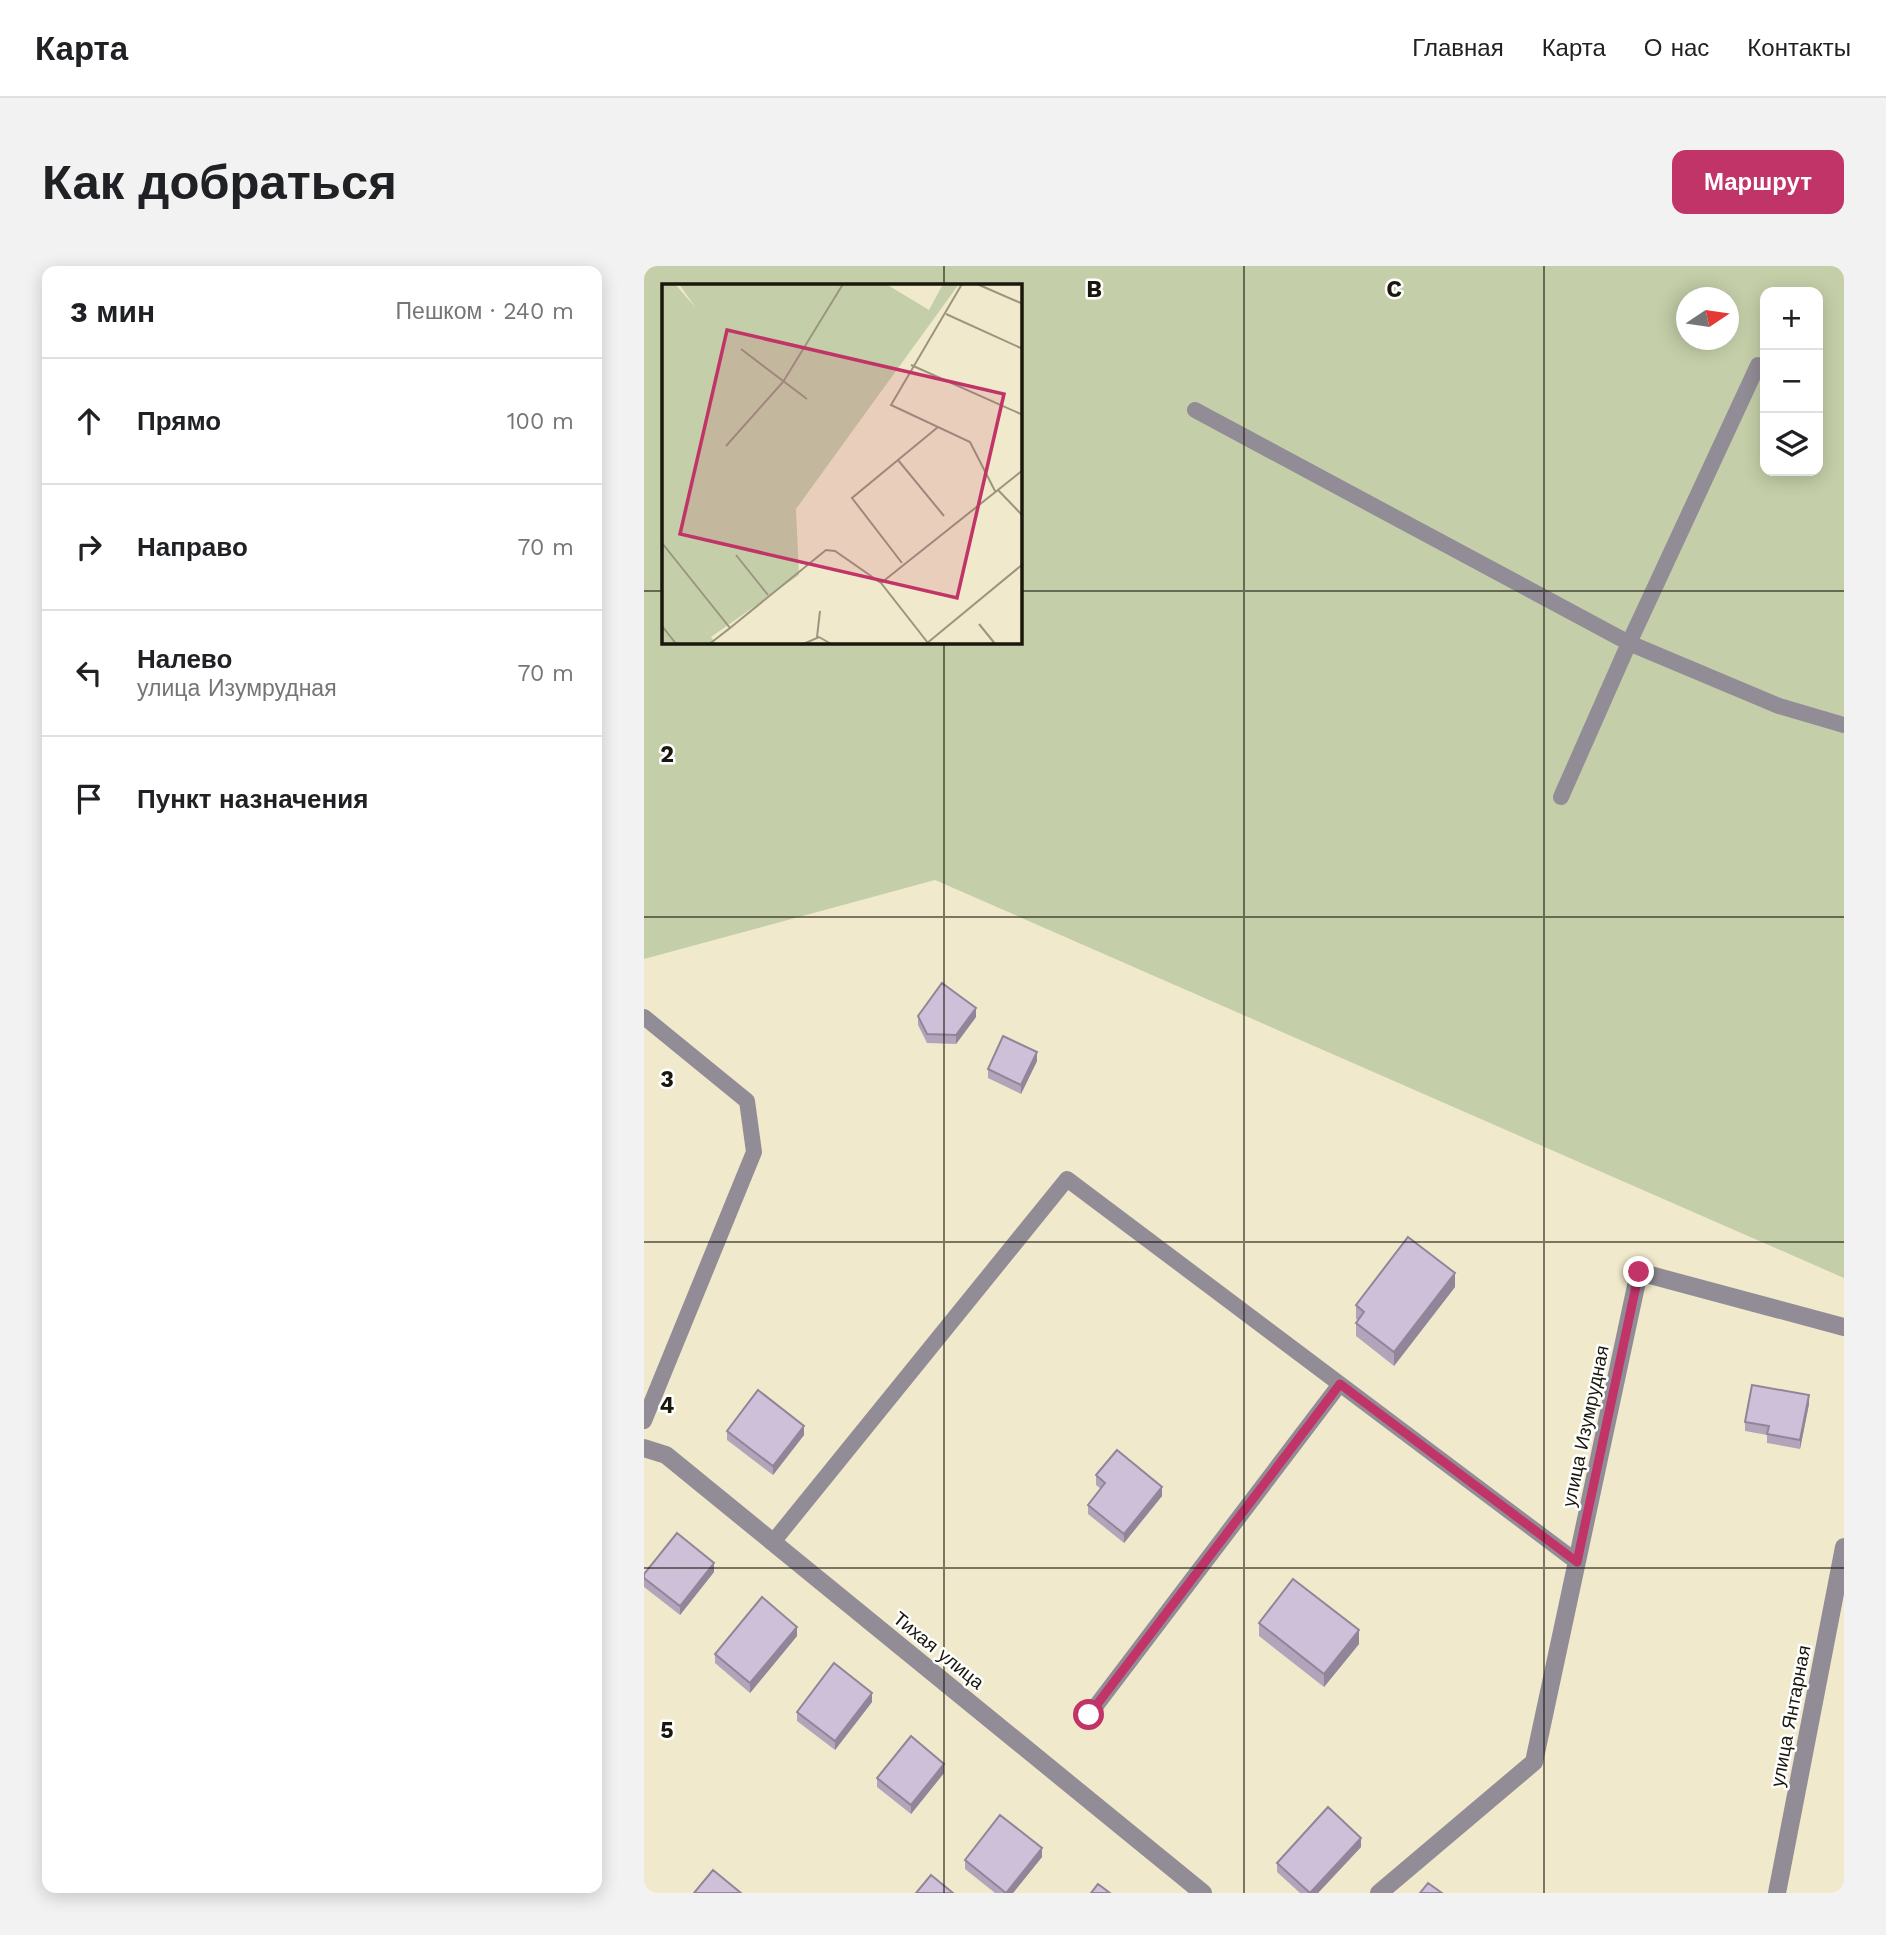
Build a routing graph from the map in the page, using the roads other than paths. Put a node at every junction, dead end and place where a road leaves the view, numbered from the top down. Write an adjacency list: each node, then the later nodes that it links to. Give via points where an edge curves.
1 (1758, 365): 3 (lane)
2 (1195, 410): 3 (lane)
3 (1629, 643): 4 (lane, via 1779,705); 5 (lane)
4 (1844, 725)
5 (1560, 797)
6 (644, 1017): 9 (lane, via 747,1101 754,1152)
7 (1844, 1327): 13 (street, улица Изумрудная, via 1639,1272)
8 (1340, 1384): 11 (lane, via 1067,1180); 13 (lane); 14 (lane)
9 (644, 1421)
10 (644, 1448): 11 (street, Тихая улица, via 666,1455)
11 (773, 1542): 15 (street, Тихая улица)
12 (1844, 1547): 17 (street, улица Янтарная)
13 (1577, 1562): 16 (street, улица Изумрудная, via 1534,1762)
14 (1089, 1715)
15 (1203, 1893)
16 (1379, 1893)
17 (1777, 1893)

